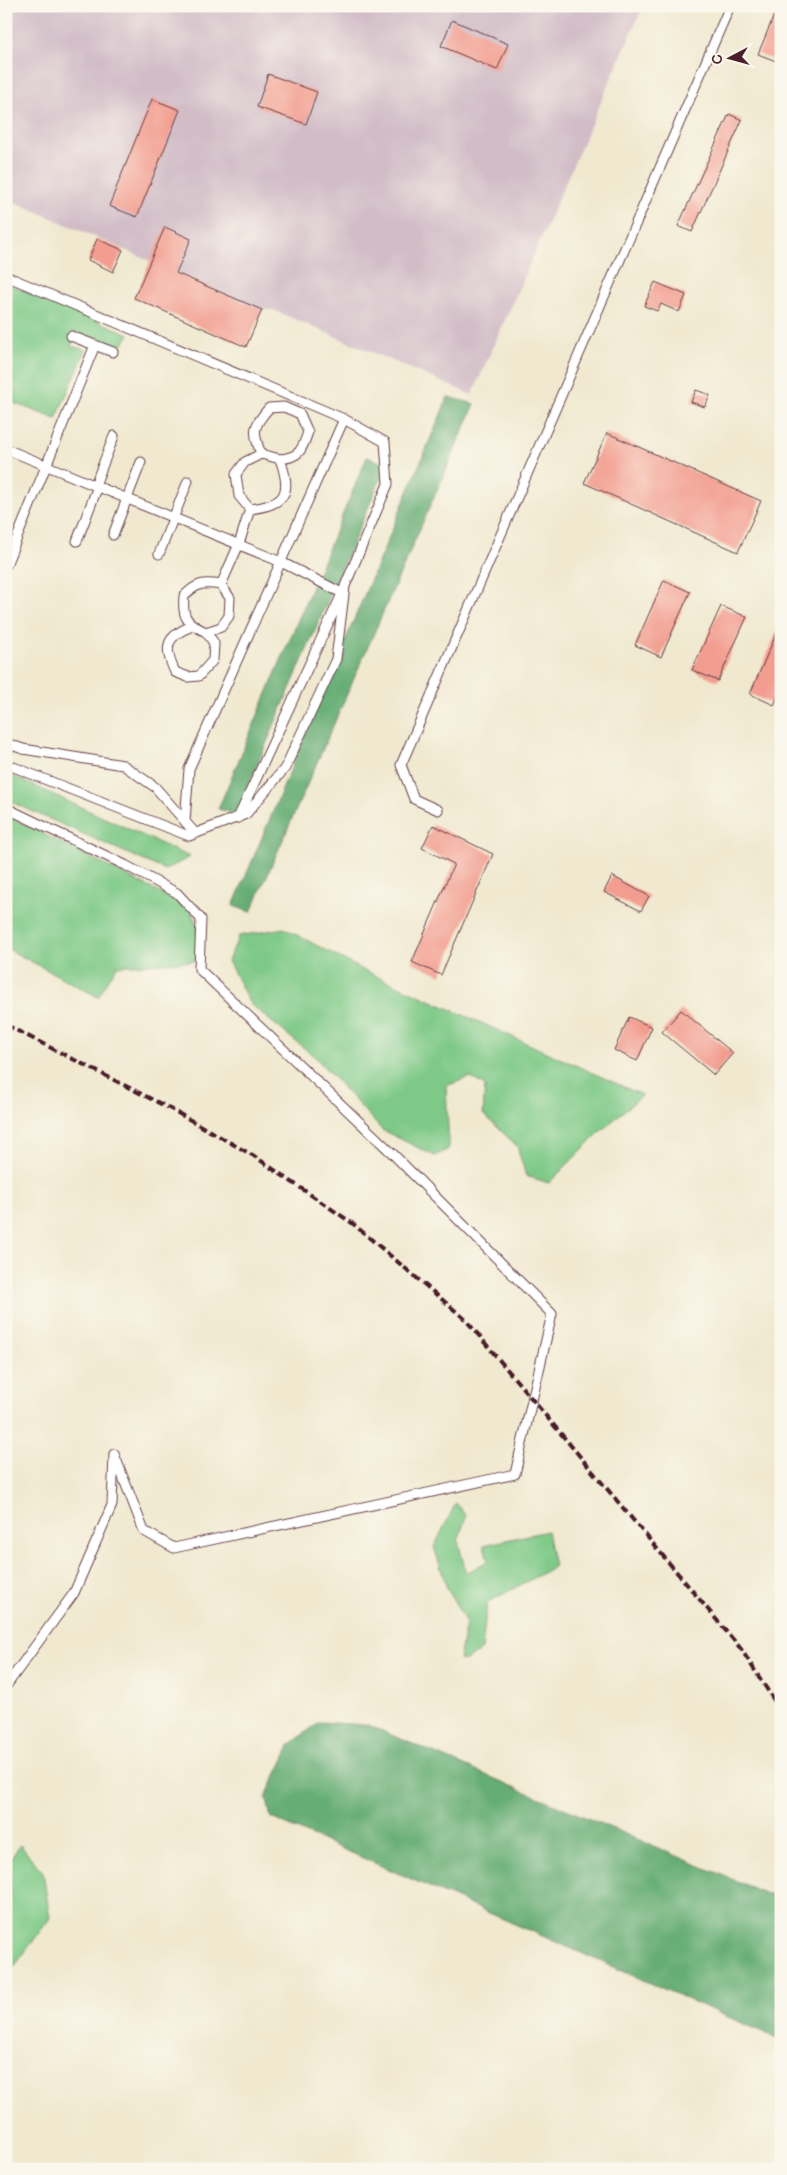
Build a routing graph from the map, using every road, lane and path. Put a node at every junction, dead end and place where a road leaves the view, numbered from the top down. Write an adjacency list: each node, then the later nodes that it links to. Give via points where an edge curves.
1 (730, 6): 31 (lane, via 401,765 414,799)
2 (6, 276): 6 (lane)
3 (71, 336): 4 (lane)
4 (95, 345): 5 (lane); 12 (lane)
5 (113, 352)
6 (344, 419): 22 (lane); 25 (lane, via 384,442 388,484)
7 (114, 436): 14 (lane)
8 (6, 448): 12 (lane)
9 (262, 454): 10 (lane); 10 (lane, via 254,438 256,422 269,408 284,407 300,414 308,432 302,450 292,458); 16 (lane, via 245,462 236,474 239,496)
10 (280, 459): 16 (lane, via 288,480 286,492 270,506)
11 (141, 462): 15 (lane)
12 (46, 465): 14 (lane); 23 (lane)
13 (188, 482): 17 (lane)
14 (96, 486): 15 (lane); 19 (lane)
15 (126, 498): 17 (lane); 18 (lane)
16 (250, 509): 20 (lane)
17 (173, 517): 20 (lane); 21 (lane)
18 (113, 535)
19 (77, 541)
20 (239, 544): 22 (lane); 24 (lane)
21 (159, 554)
22 (281, 562): 25 (lane); 33 (lane, via 189,769)
23 (6, 565)
24 (221, 584): 26 (lane, via 195,586 184,596 183,612); 27 (lane, via 230,598 229,616 220,627)
25 (344, 590): 32 (lane); 32 (lane, via 336,659 285,768 246,814)
26 (192, 626): 27 (lane); 27 (lane, via 178,631 168,643 167,657 175,672 188,677 199,676 213,660 214,643)
27 (206, 632)
28 (6, 743): 33 (lane, via 23,749 123,765 155,787)
29 (6, 764): 34 (lane, via 189,836)
30 (6, 808): 35 (lane, via 177,893 201,919 199,969 392,1153 552,1314 515,1474 174,1548 144,1531 114,1454 112,1505 74,1593)
31 (438, 810)
32 (238, 818): 34 (lane)
33 (184, 821): 34 (lane)
34 (195, 833)
35 (6, 1686)

